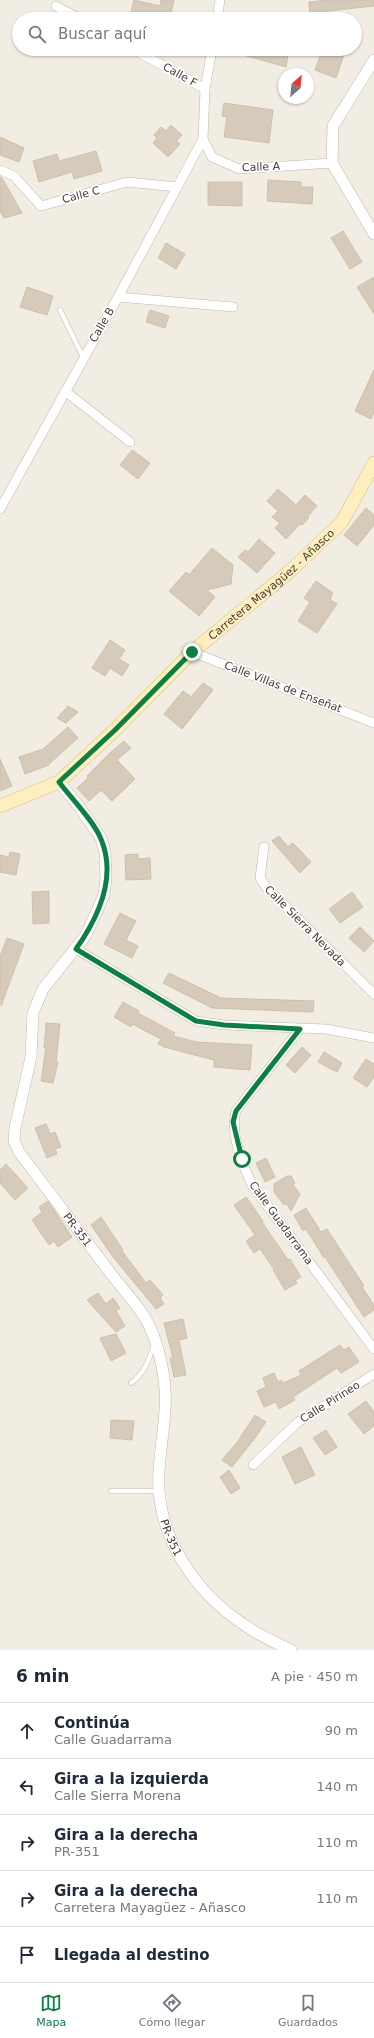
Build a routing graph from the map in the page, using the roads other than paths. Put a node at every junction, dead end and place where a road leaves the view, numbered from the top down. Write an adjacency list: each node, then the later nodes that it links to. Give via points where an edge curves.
1 (220, 0): 4 (street)
2 (56, 6): 3 (street)
3 (67, 12)
4 (218, 12)
5 (146, 56): 8 (street, Calle F)
6 (211, 56): 8 (street)
7 (374, 60): 10 (street, via 333,126)
8 (205, 89): 9 (street)
9 (203, 139): 10 (street, Calle A, via 212,157 239,169); 12 (street, Calle B)
10 (332, 163): 13 (street)
11 (0, 170): 12 (street, Calle C, via 14,176 41,206 127,182)
12 (177, 187): 14 (street, Calle B)
13 (374, 234)
14 (118, 297): 15 (street); 17 (street, Calle B)
15 (233, 307)
16 (60, 310): 17 (lane)
17 (83, 357): 18 (street, Calle B)
18 (65, 391): 19 (street); 21 (street, Calle B)
19 (130, 442)
20 (374, 463): 22 (main road, Carretera Mayagüez - Añasco, via 342,522 289,572)
21 (0, 509)
22 (192, 652): 23 (street, Calle Villas de Enseñat); 24 (main road, Carretera Mayagüez - Añasco)
23 (374, 723)
24 (59, 782): 25 (main road, Carretera Mayagüez - Añasco); 27 (street, PR-351 / PR-351, via 101,838 105,852 104,895 86,935)
25 (0, 806)
26 (264, 848): 28 (street, Calle Sierra Nevada, via 260,878 266,887)
27 (76, 949): 29 (street, via 196,1021); 31 (street, PR-351 / PR-351, via 43,989 34,1013 31,1057 14,1128 14,1141 19,1152 139,1311 152,1330)
28 (374, 994)
29 (300, 1029): 30 (street, via 326,1029); 32 (street, Calle Guadarrama, via 236,1111 233,1122 235,1134 252,1185)
30 (374, 1038)
31 (155, 1340): 34 (lane, via 147,1364); 37 (street, PR-351 / PR-351, via 162,1372 165,1408 158,1474)
32 (374, 1349)
33 (374, 1374): 35 (street, Calle Pirineo, via 298,1422)
34 (131, 1383)
35 (253, 1465)
36 (111, 1491): 37 (lane)
37 (160, 1492): 38 (street, PR-351 / PR-351, via 162,1512 170,1538 191,1575 245,1626)
38 (290, 1650)

